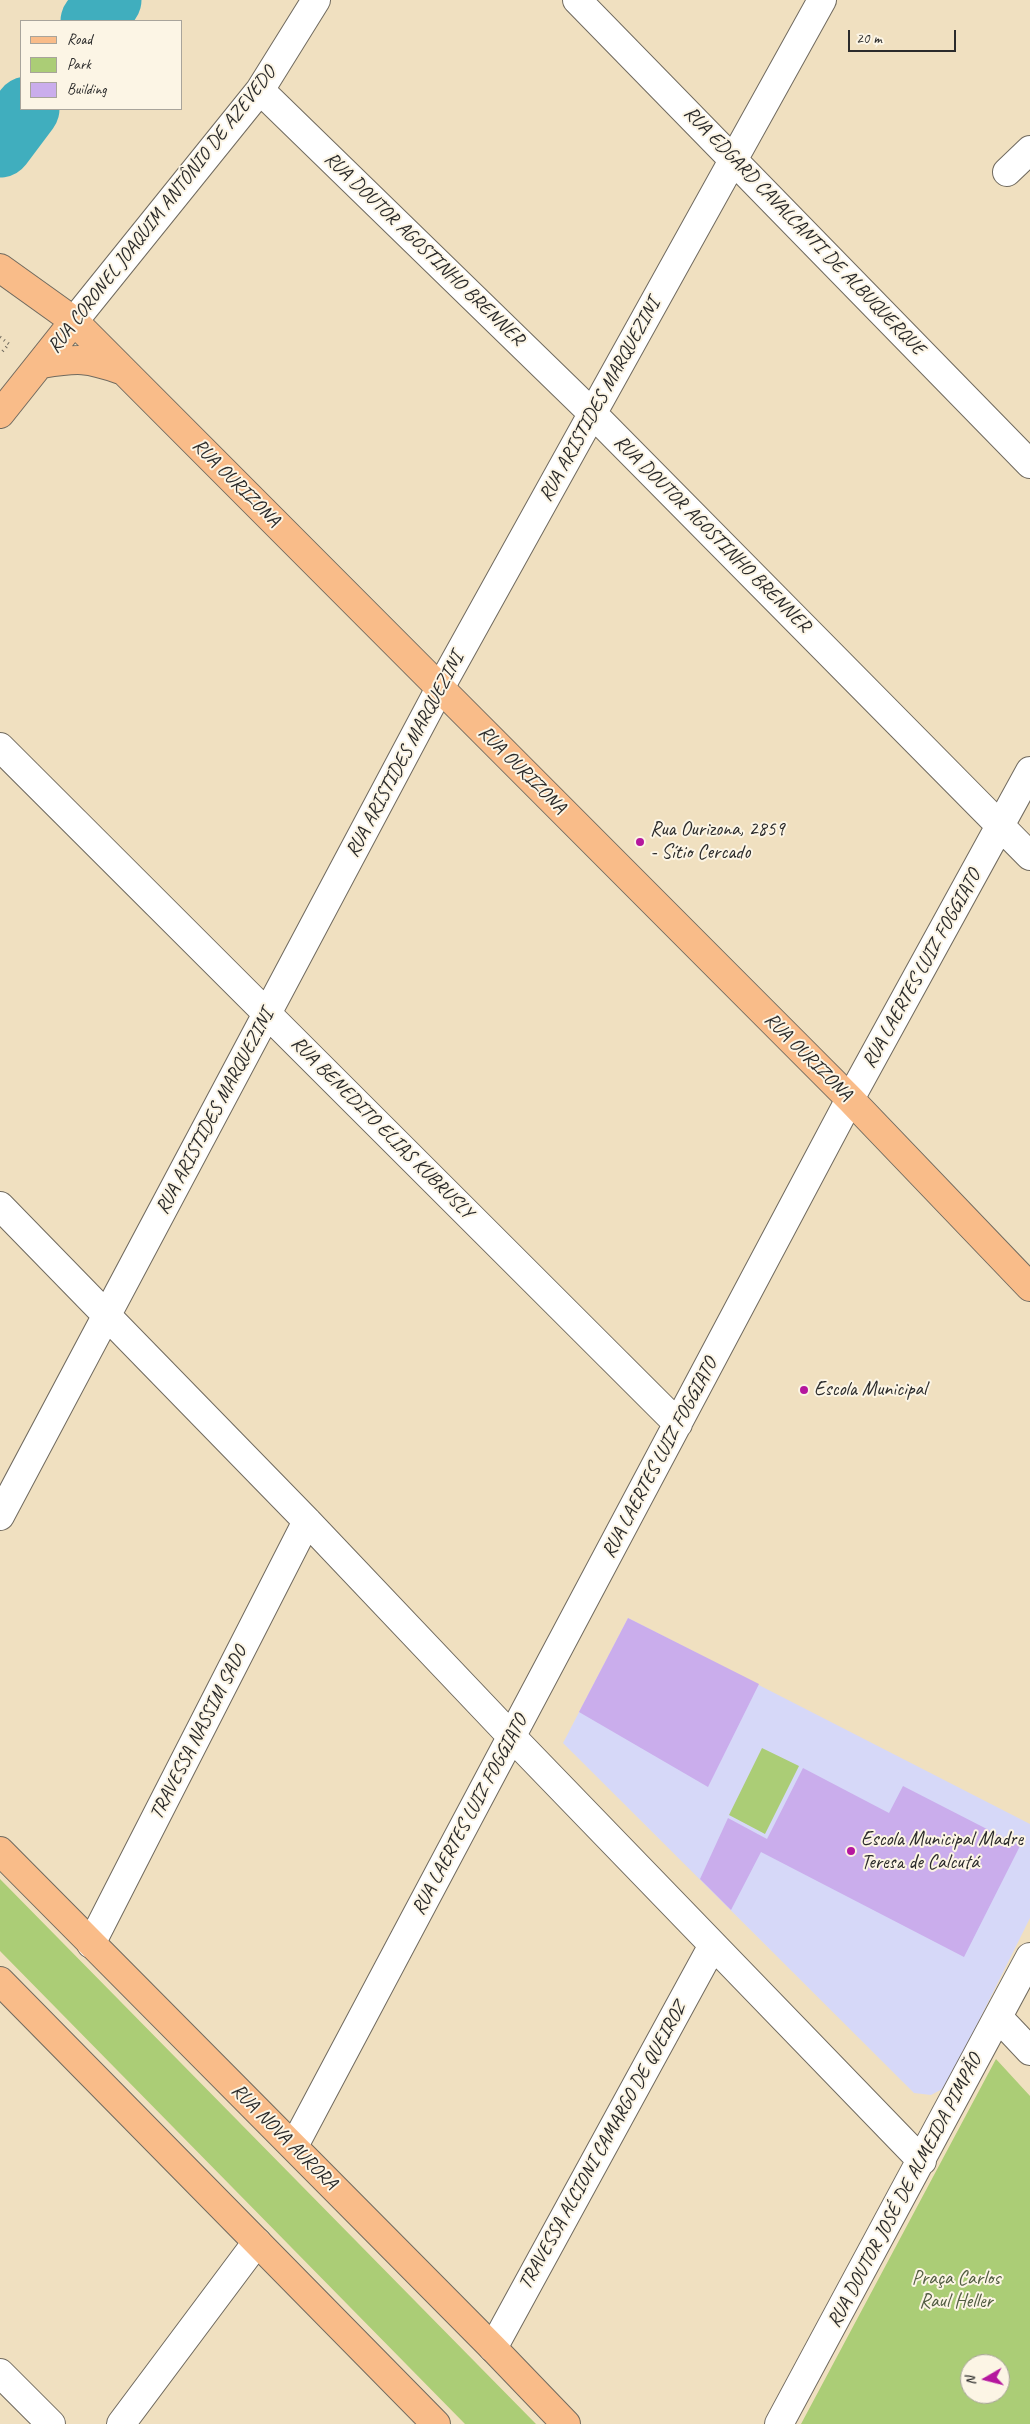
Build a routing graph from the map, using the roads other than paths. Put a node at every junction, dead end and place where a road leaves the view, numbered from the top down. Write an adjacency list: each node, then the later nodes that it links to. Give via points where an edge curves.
1 (316, 0): 4 (street, RUA CORONEL JOAQUIM ANTÔNIO DE AZEVEDO)
2 (576, 0): 6 (street, RUA EDGARD CAVALCANTI DE ALBUQUERQUE)
3 (822, 0): 6 (street, RUA ARISTIDES MARQUEZINI)
4 (260, 90): 9 (street, RUA CORONEL JOAQUIM ANTÔNIO DE AZEVEDO); 13 (street, RUA DOUTOR AGOSTINHO BRENNER)
5 (1030, 150): 7 (street)
6 (734, 159): 13 (street, RUA ARISTIDES MARQUEZINI); 14 (street, RUA EDGARD CAVALCANTI DE ALBUQUERQUE)
7 (1007, 172)
8 (0, 268): 9 (main road, RUA OURIZONA)
9 (74, 321): 10 (main road, RUA CORONEL JOAQUIM ANTÔNIO DE AZEVEDO); 11 (main road, RUA OURIZONA)
10 (42, 364): 11 (main road, via 91,359); 12 (main road, RUA CORONEL JOAQUIM ANTÔNIO DE AZEVEDO)
11 (122, 370): 15 (main road, RUA OURIZONA)
12 (0, 414)
13 (593, 414): 15 (street, RUA ARISTIDES MARQUEZINI); 18 (street, RUA DOUTOR AGOSTINHO BRENNER)
14 (1030, 464)
15 (440, 688): 20 (street, RUA ARISTIDES MARQUEZINI); 21 (main road, RUA OURIZONA)
16 (0, 747): 20 (street, RUA BENEDITO ELIAS KUBRUSLY)
17 (1030, 771): 18 (street, RUA LAERTES LUIZ FOGGIATO)
18 (1001, 825): 19 (street, RUA DOUTOR AGOSTINHO BRENNER); 21 (street, RUA LAERTES LUIZ FOGGIATO)
19 (1030, 856)
20 (268, 1013): 24 (street, RUA ARISTIDES MARQUEZINI); 25 (street, RUA BENEDITO ELIAS KUBRUSLY)
21 (850, 1099): 23 (main road, RUA OURIZONA); 25 (street, RUA LAERTES LUIZ FOGGIATO)
22 (0, 1206): 24 (street)
23 (1030, 1287)
24 (107, 1314): 26 (street, RUA ARISTIDES MARQUEZINI); 27 (street)
25 (678, 1424): 28 (street, RUA LAERTES LUIZ FOGGIATO)
26 (0, 1516)
27 (307, 1521): 28 (street); 30 (street, TRAVESSA NASSIM SADO)
28 (512, 1737): 31 (street); 36 (street, RUA LAERTES LUIZ FOGGIATO)
29 (0, 1851): 30 (main road, RUA NOVA AURORA)
30 (91, 1944): 36 (main road, RUA NOVA AURORA)
31 (713, 1945): 37 (street); 39 (street, TRAVESSA ALCIONI CAMARGO DE QUEIROZ)
32 (1030, 1957): 34 (street, RUA DOUTOR JOSÉ DE ALMEIDA PIMPÃO)
33 (0, 1981): 38 (main road)
34 (998, 2017): 35 (street); 37 (street, RUA DOUTOR JOSÉ DE ALMEIDA PIMPÃO)
35 (1030, 2051)
36 (294, 2146): 39 (main road, RUA NOVA AURORA)
37 (922, 2161): 46 (street, RUA DOUTOR JOSÉ DE ALMEIDA PIMPÃO)
38 (258, 2242): 43 (street); 44 (main road)
39 (493, 2348): 41 (main road, RUA NOVA AURORA)
40 (0, 2373): 42 (street)
41 (545, 2414): 45 (main road, RUA NOVA AURORA)
42 (51, 2424)
43 (121, 2424)
44 (436, 2424)
45 (566, 2424)
46 (779, 2424)

